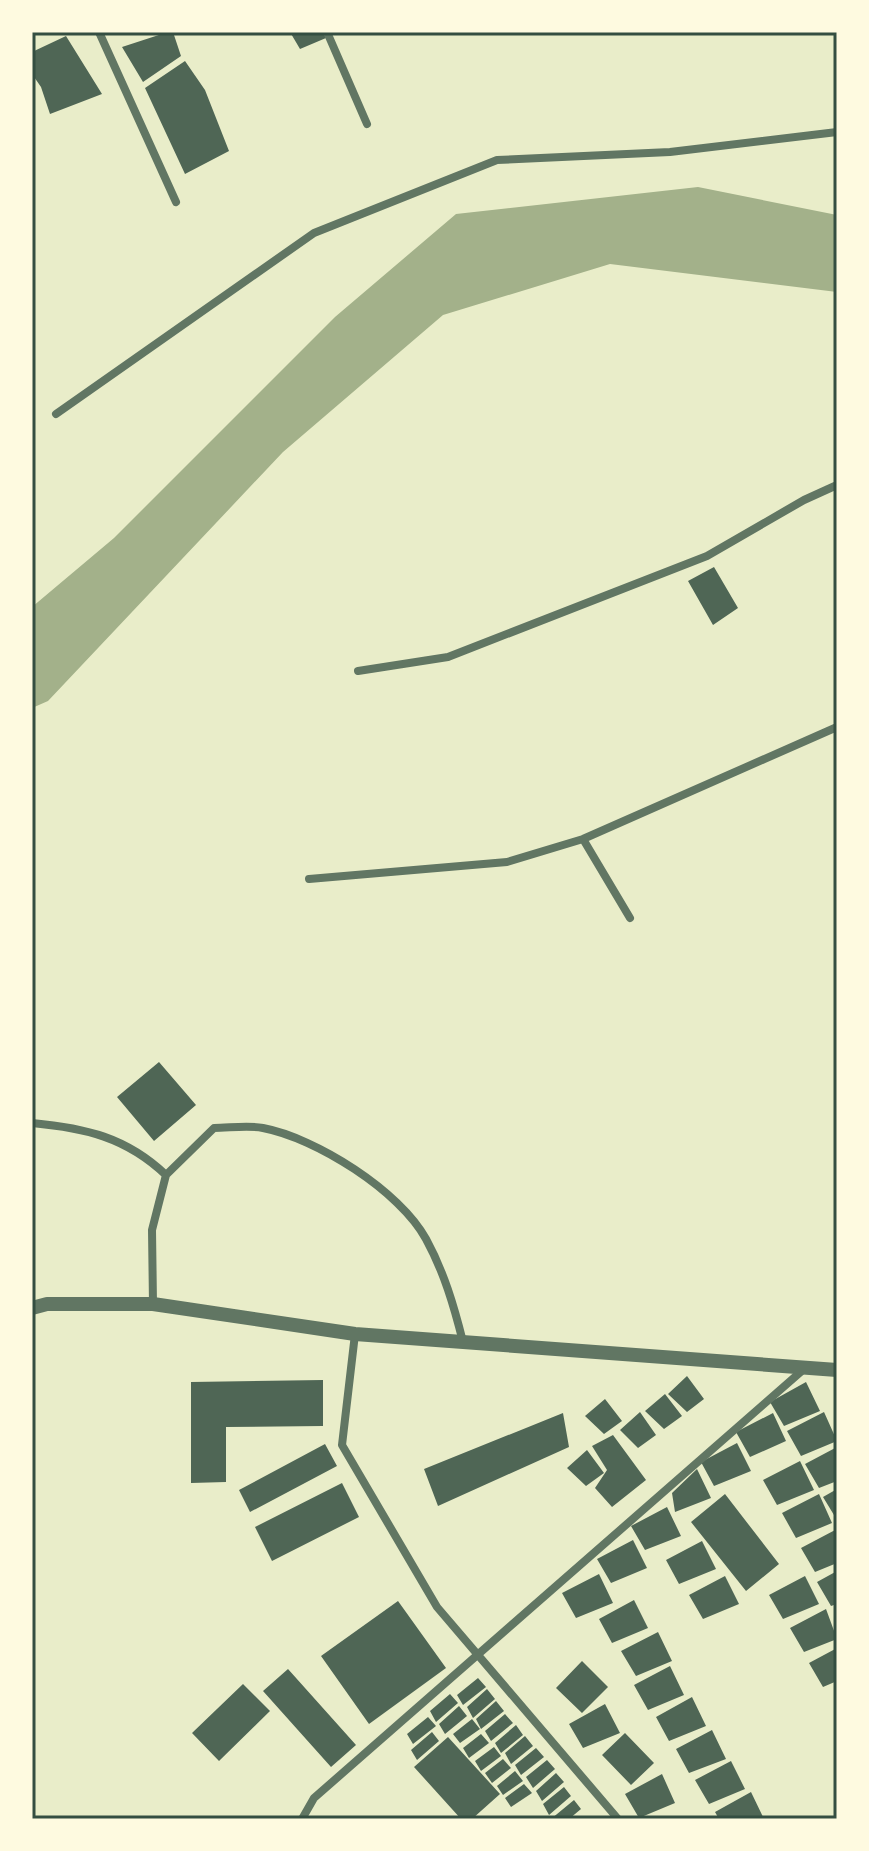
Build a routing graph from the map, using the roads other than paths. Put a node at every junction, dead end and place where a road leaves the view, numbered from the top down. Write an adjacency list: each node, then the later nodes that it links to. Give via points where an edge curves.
1 (99, 32): 5 (street)
2 (327, 32): 3 (street)
3 (367, 124)
4 (837, 132): 6 (street, via 670,152 497,160 314,233)
5 (176, 202)
6 (56, 414)
7 (837, 485): 8 (street, via 707,556 448,657)
8 (358, 671)
9 (837, 727): 10 (street)
10 (583, 839): 11 (street, via 507,862); 12 (street)
11 (309, 879)
12 (630, 918)
13 (32, 1123): 14 (street, via 81,1128 142,1152)
14 (166, 1175): 15 (street, via 152,1230); 18 (street, via 214,1128 261,1127 312,1144 378,1185 425,1235 448,1285)
15 (153, 1304): 16 (street); 17 (street)
16 (32, 1308)
17 (355, 1334): 18 (street); 21 (street, via 342,1445 437,1607)
18 (463, 1342): 19 (street)
19 (804, 1369): 20 (street); 21 (street)
20 (837, 1370)
21 (478, 1658): 22 (street, via 314,1798); 23 (street)
22 (302, 1819)
23 (618, 1819)

